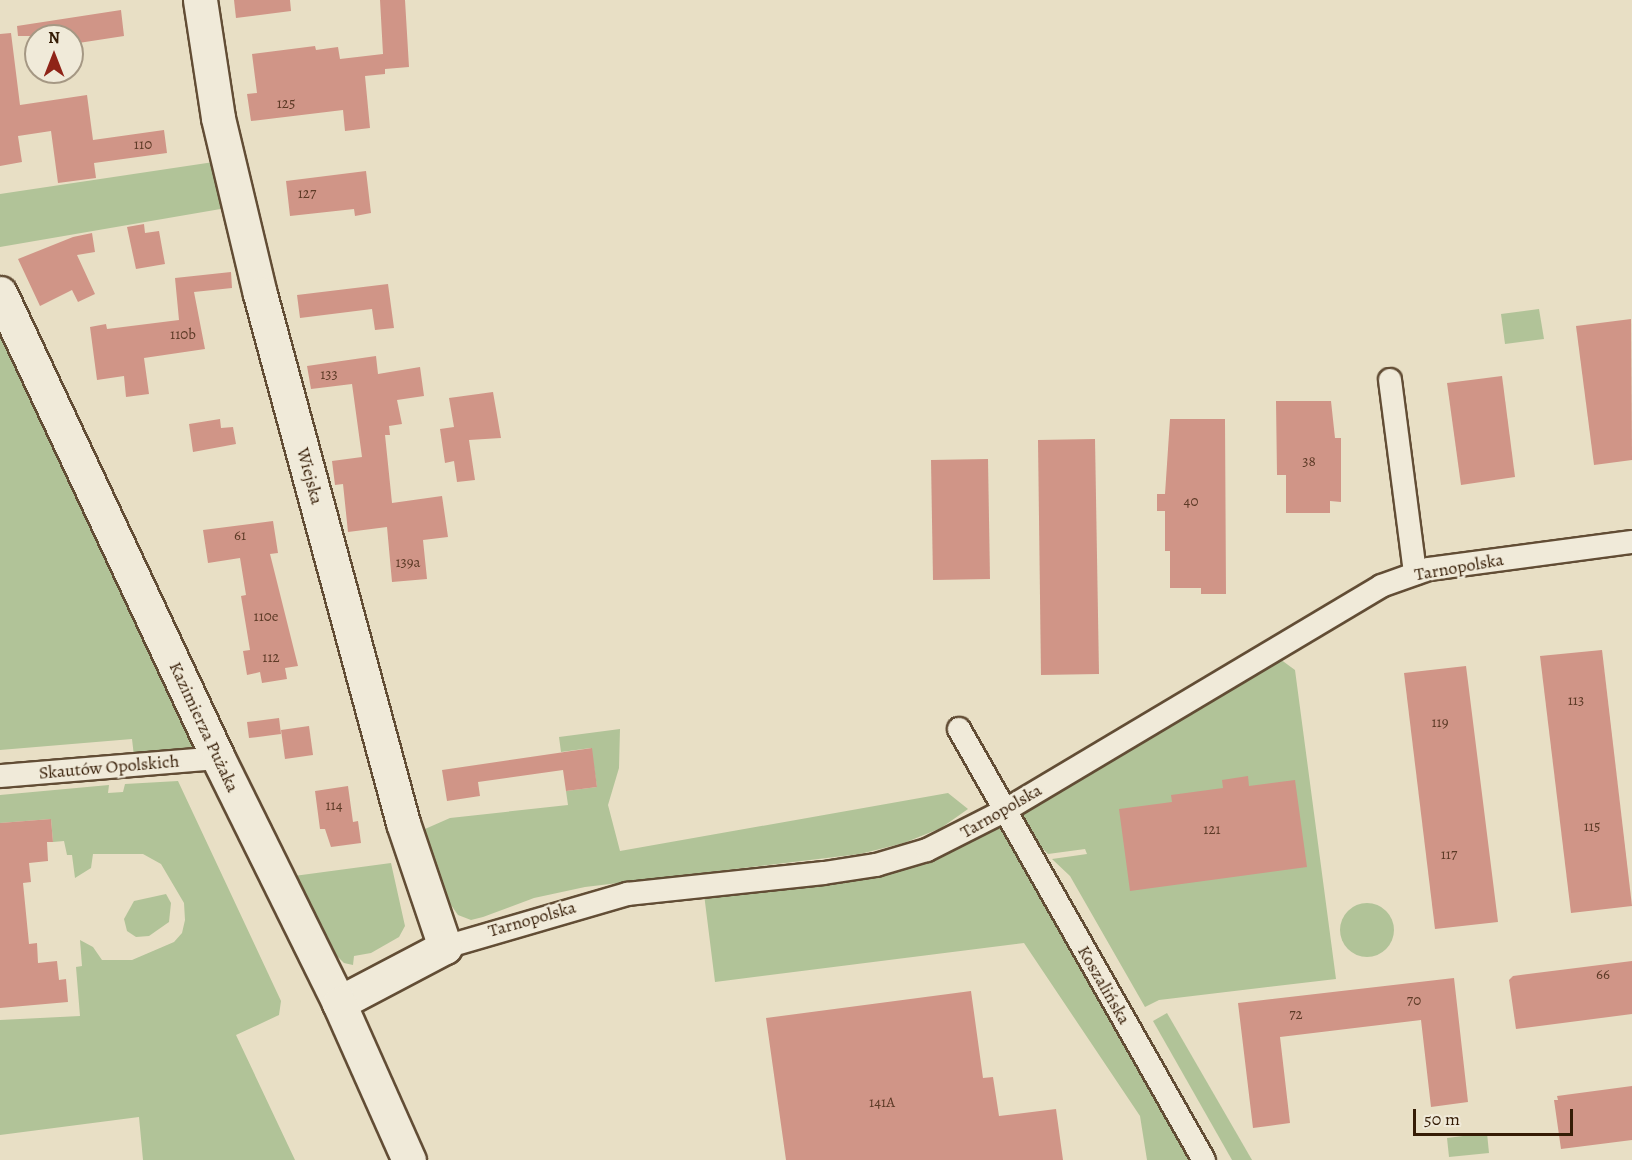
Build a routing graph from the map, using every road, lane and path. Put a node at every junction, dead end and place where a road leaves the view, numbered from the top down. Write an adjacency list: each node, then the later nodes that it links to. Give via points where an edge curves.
1 (200, 0): 10 (street, Wiejska, via 218,118 260,294 403,823)
2 (0, 293): 7 (street, Kazimierza Pużaka)
3 (1390, 380): 5 (street)
4 (1632, 542): 5 (street, Tarnopolska)
5 (1415, 573): 9 (street, Tarnopolska, via 1382,586 1230,674)
6 (959, 729): 9 (street, Koszalińska)
7 (218, 758): 8 (street, Skautów Opolskich); 11 (street, Kazimierza Pużaka)
8 (0, 776)
9 (1004, 811): 10 (street, Tarnopolska, via 927,850 876,865 627,894); 13 (street, Koszalińska)
10 (445, 946): 11 (street, Tarnopolska)
11 (339, 1003): 12 (street, Kazimierza Pużaka)
12 (409, 1160)
13 (1204, 1160)

